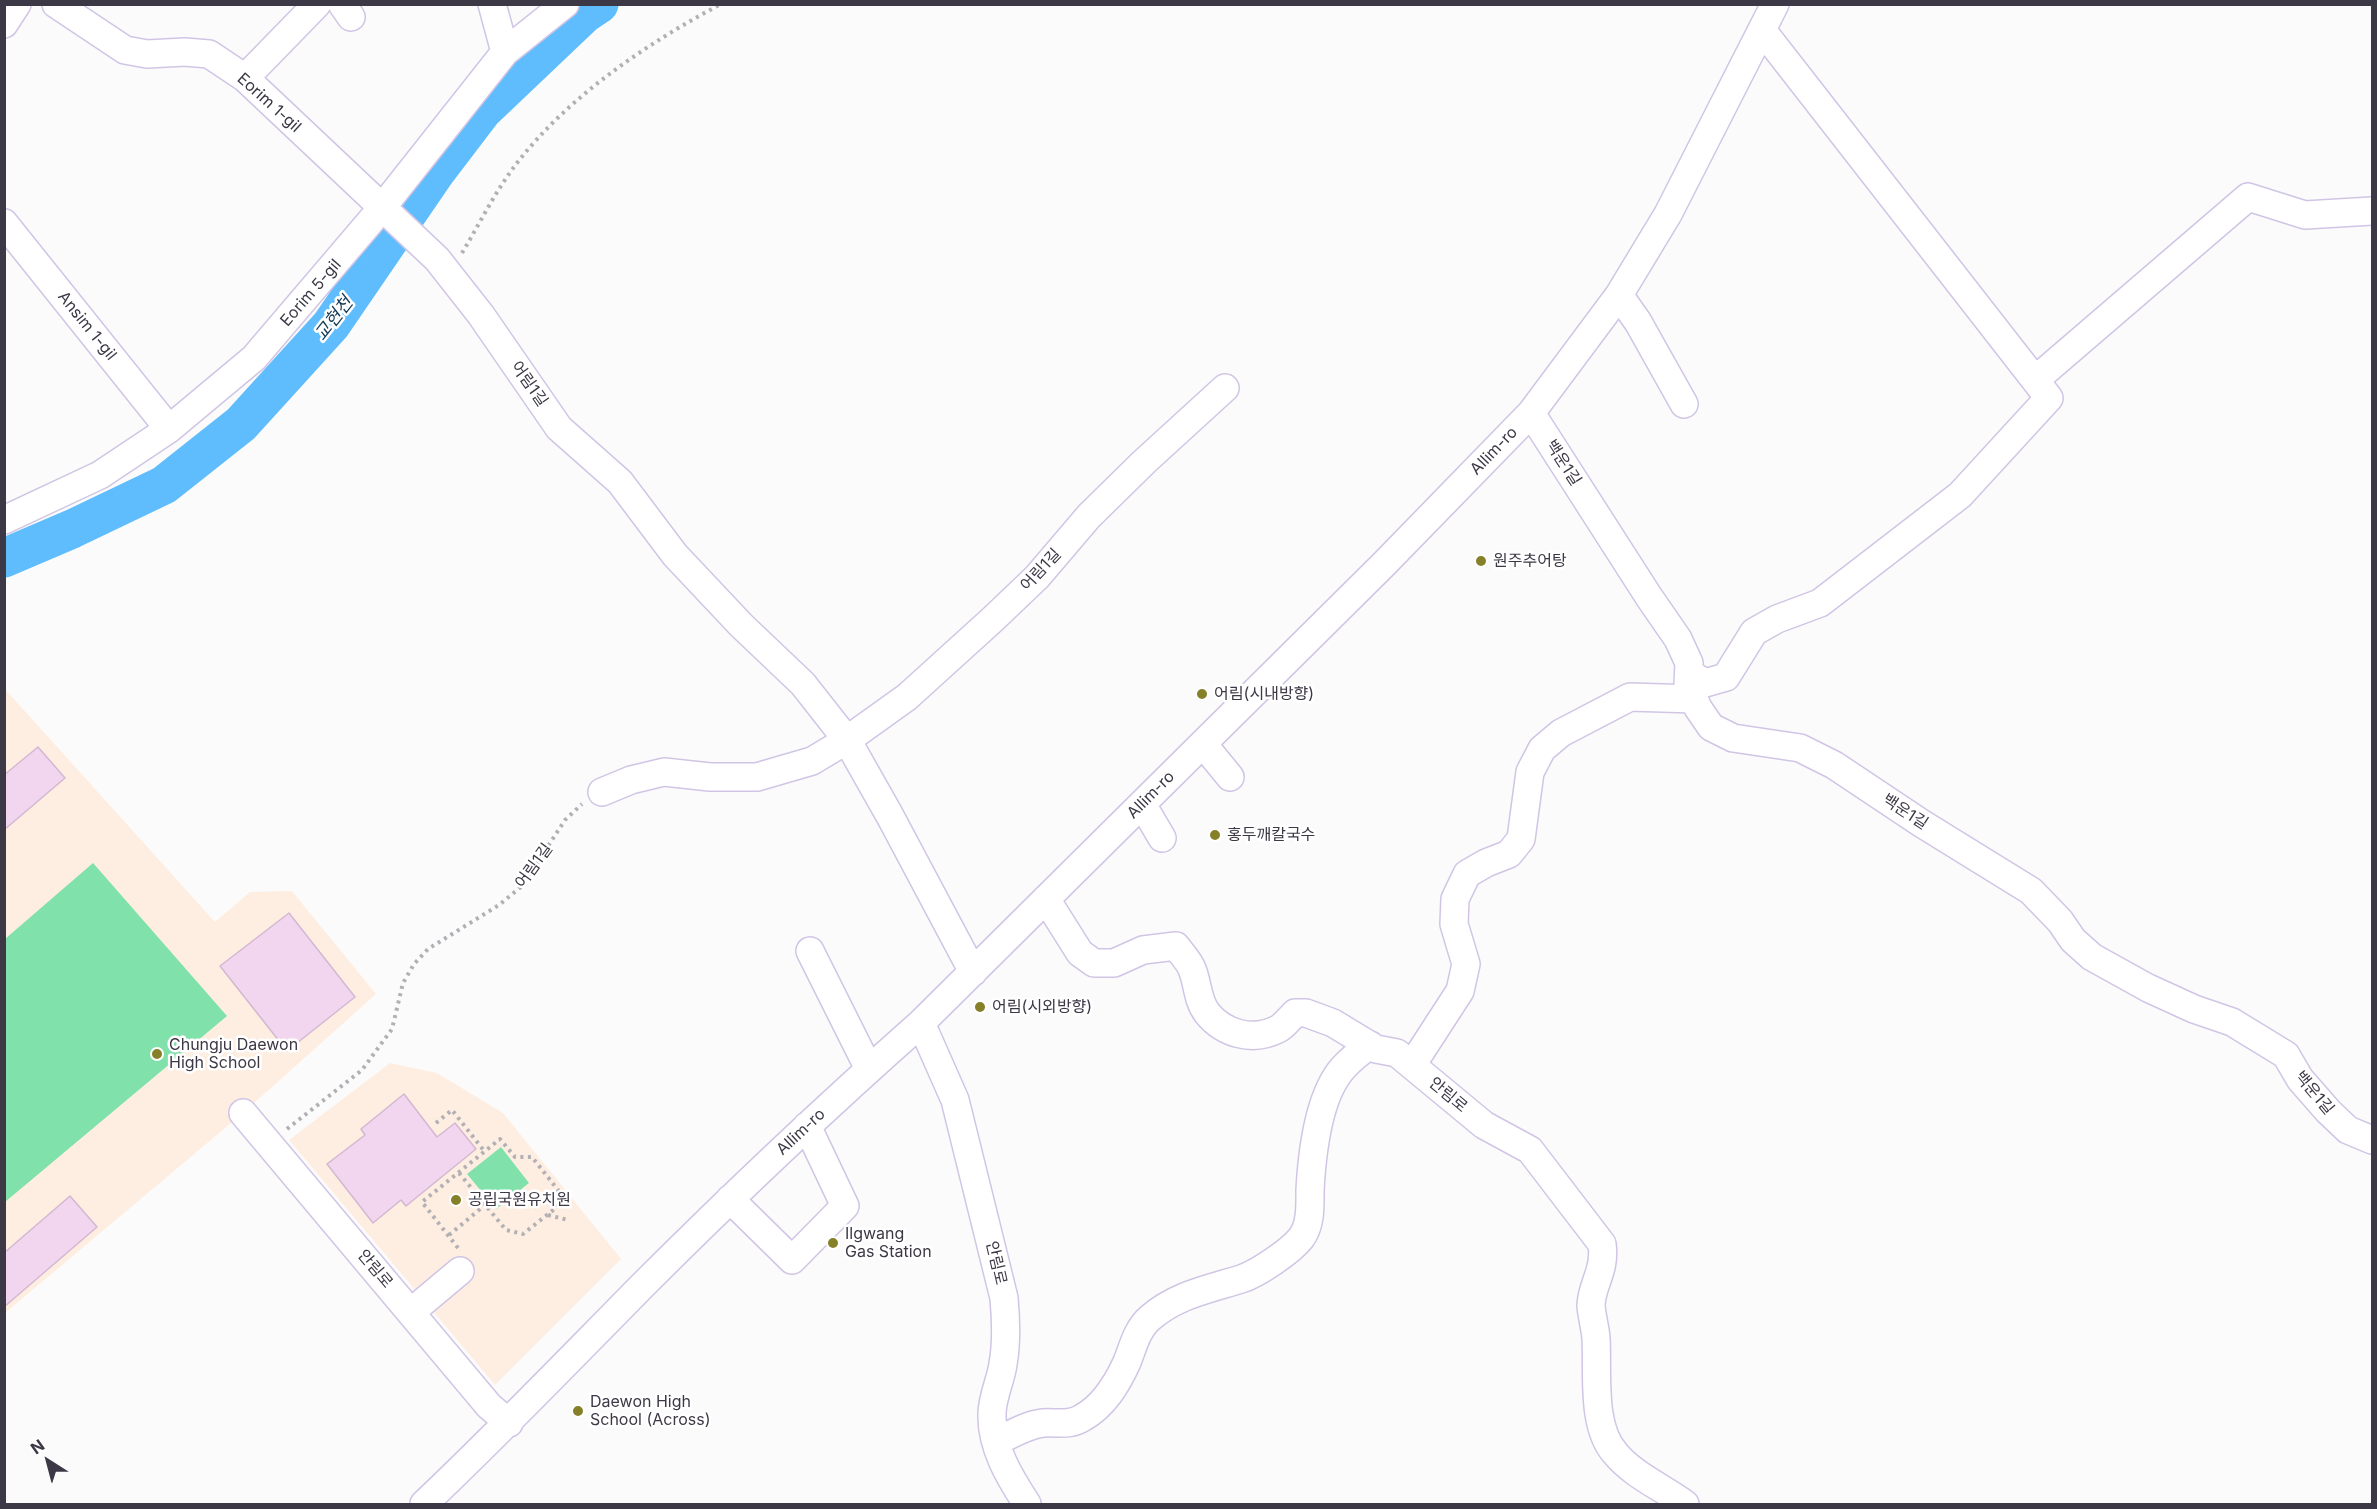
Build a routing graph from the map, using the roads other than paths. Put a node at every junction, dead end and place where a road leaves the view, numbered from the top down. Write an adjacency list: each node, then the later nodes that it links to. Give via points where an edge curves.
1 (17, 4): 7 (street)
2 (56, 4): 10 (street, Eorim 1-gil, via 125,50 209,54)
3 (317, 4): 10 (street)
4 (492, 4): 9 (street)
5 (565, 4): 9 (street, Eorim 5-gil)
6 (1775, 4): 8 (street, Allim-ro)
7 (4, 24)
8 (1762, 30): 15 (street, Allim-ro, via 1668,214); 17 (street)
9 (505, 51): 12 (street, Eorim 5-gil)
10 (245, 78): 12 (street, Eorim 1-gil)
11 (2373, 211): 17 (street, via 2305,215 2248,197)
12 (388, 215): 14 (street, Eorim 1-gil); 20 (street, Eorim 5-gil, via 254,358)
13 (4, 223): 20 (street, Ansim 1-gil)
14 (443, 267): 23 (street, 어림1길, via 559,429 620,482 675,555 803,684)
15 (1619, 295): 18 (street); 19 (street, Allim-ro)
16 (1225, 388): 23 (street, 어림1길, via 1097,508 1037,577 993,619 907,697)
17 (2042, 389): 22 (street, via 1960,495 1820,603 1755,632 1726,677)
18 (1684, 404)
19 (1531, 413): 22 (street, 백운1길, via 1678,639 1689,663); 24 (street, Allim-ro)
20 (169, 429): 21 (street, Eorim 5-gil, via 100,476)
21 (4, 520)
22 (1691, 686): 34 (street, via 1630,697 1562,733 1542,749 1530,772 1521,839 1509,854 1467,874 1455,899 1454,924 1466,964 1460,992); 38 (street, 백운1길, via 1711,727 1733,738 1800,747 1834,765 2031,891 2092,957 2148,988 2232,1022 2286,1055 2300,1079 2328,1111 2348,1130)
23 (847, 740): 26 (street, 어림1길, via 812,761 757,777 664,772); 31 (street, 어림1길)
24 (1203, 744): 25 (street); 27 (street, Allim-ro)
25 (1230, 777)
26 (602, 792)
27 (1142, 804): 28 (street); 29 (street, Allim-ro)
28 (1162, 838)
29 (1046, 899): 31 (street, Allim-ro); 33 (street, 안림로, via 1080,953 1094,963 1114,963 1143,950 1176,946 1192,968 1206,1012 1224,1028 1241,1035 1262,1035 1280,1028 1295,1013 1306,1013 1333,1023)
30 (810, 951): 35 (street)
31 (973, 972): 32 (street, Allim-ro)
32 (921, 1023): 35 (street, Allim-ro); 43 (street, 안림로, via 955,1100 1004,1298 1003,1364 992,1414)
33 (1370, 1045): 34 (street, 안림로, via 1397,1053); 43 (street, via 1341,1070 1321,1116 1313,1140 1309,1217 1302,1237 1244,1279 1188,1295 1148,1319 1114,1389 1081,1419 1042,1423)
34 (1412, 1065): 46 (street, 안림로, via 1484,1125 1530,1150 1602,1244 1604,1259 1591,1304 1604,1437 1614,1453 1634,1471)
35 (869, 1069): 37 (street, Allim-ro)
36 (243, 1113): 41 (street, 안림로)
37 (807, 1126): 39 (street, Allim-ro); 39 (street, via 845,1206 792,1260)
38 (2373, 1140)
39 (730, 1199): 42 (street, Allim-ro)
40 (460, 1271): 41 (street)
41 (411, 1312): 42 (street, 안림로, via 489,1406)
42 (509, 1423): 44 (street, Allim-ro)
43 (996, 1442): 45 (street, 안림로, via 1010,1478)
44 (424, 1504)
45 (1027, 1504)
46 (1685, 1504)

